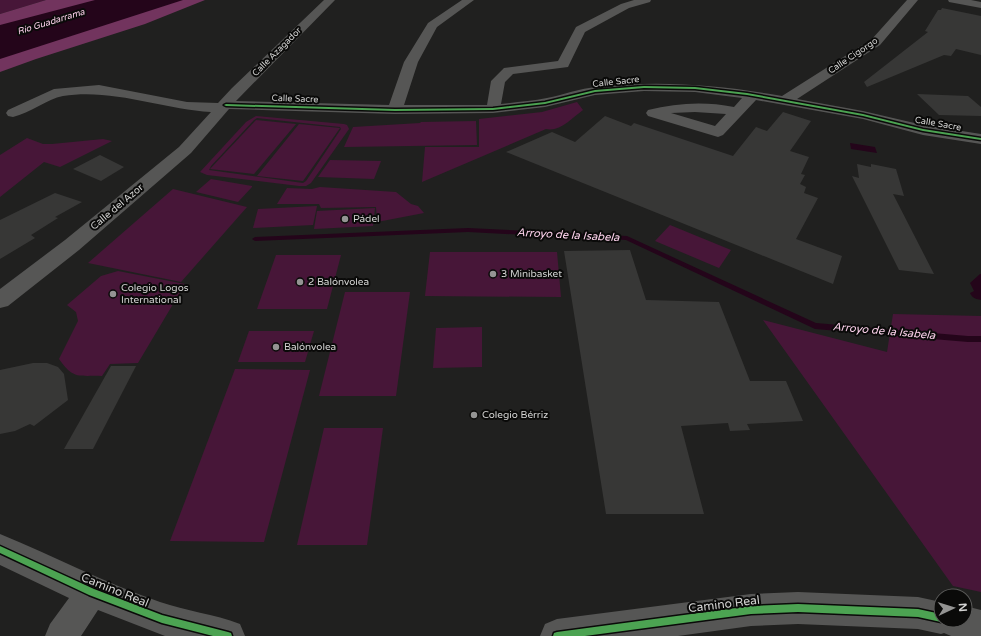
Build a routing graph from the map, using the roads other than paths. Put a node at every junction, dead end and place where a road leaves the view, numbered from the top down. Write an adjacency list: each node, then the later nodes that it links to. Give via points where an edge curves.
1 (330, 0): 9 (street, Calle Azagador)
2 (469, 0): 11 (street, via 432,25 411,62)
3 (646, 0): 10 (street, via 625,6 580,30 563,64 509,71 498,81)
4 (913, 0): 8 (street, Calle Cigorgo, via 876,42)
5 (953, 0): 6 (street)
6 (981, 5)
7 (753, 95): 8 (street, Calle Sacre); 10 (street, Calle Sacre, via 695,88 644,86 596,91 545,103); 12 (street)
8 (784, 101): 14 (street, Calle Sacre, via 862,115 923,130)
9 (224, 106): 11 (street, Calle Sacre); 13 (street, Calle Sacre, via 187,106 99,88 59,92); 15 (street, Calle del Azor, via 185,150 72,245)
10 (493, 109): 11 (street, Calle Sacre)
11 (395, 110)
12 (738, 112)
13 (13, 113)
14 (981, 139)
15 (0, 300)
16 (0, 550): 17 (street, Camino Real)
17 (92, 592): 19 (street); 20 (street, Camino Real, via 162,619)
18 (933, 616): 21 (street, Camino Real, via 918,613 790,608 751,610)
19 (62, 636)
20 (228, 636)
21 (557, 636)

